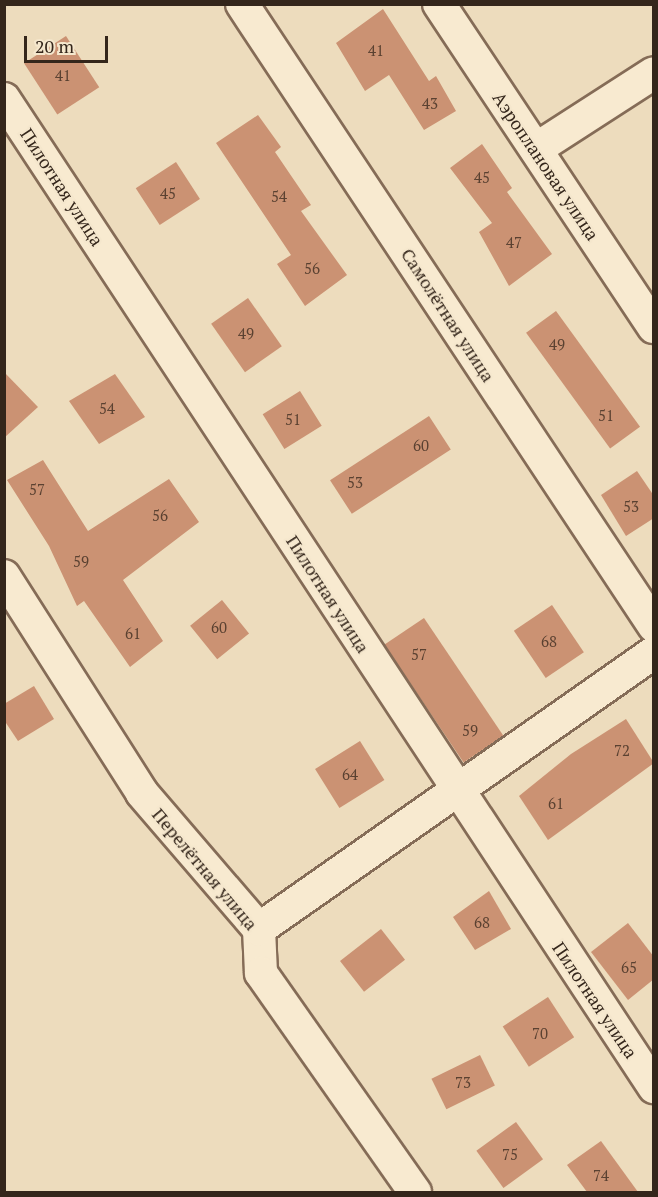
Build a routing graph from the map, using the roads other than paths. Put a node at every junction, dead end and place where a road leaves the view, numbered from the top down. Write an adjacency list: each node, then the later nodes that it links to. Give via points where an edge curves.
1 (242, 4): 8 (street, Самолётная улица)
2 (439, 4): 5 (street, Аэроплановая улица)
3 (654, 73): 5 (street)
4 (4, 99): 10 (street, Пилотная улица)
5 (536, 149): 6 (street, Аэроплановая улица)
6 (654, 327)
7 (4, 576): 11 (street, Перелётная улица, via 142,793)
8 (654, 627)
9 (654, 652): 10 (street)
10 (455, 789): 11 (street); 12 (street, Пилотная улица)
11 (259, 930): 13 (street, Перелётная улица, via 261,973)
12 (654, 1087)
13 (415, 1192)

